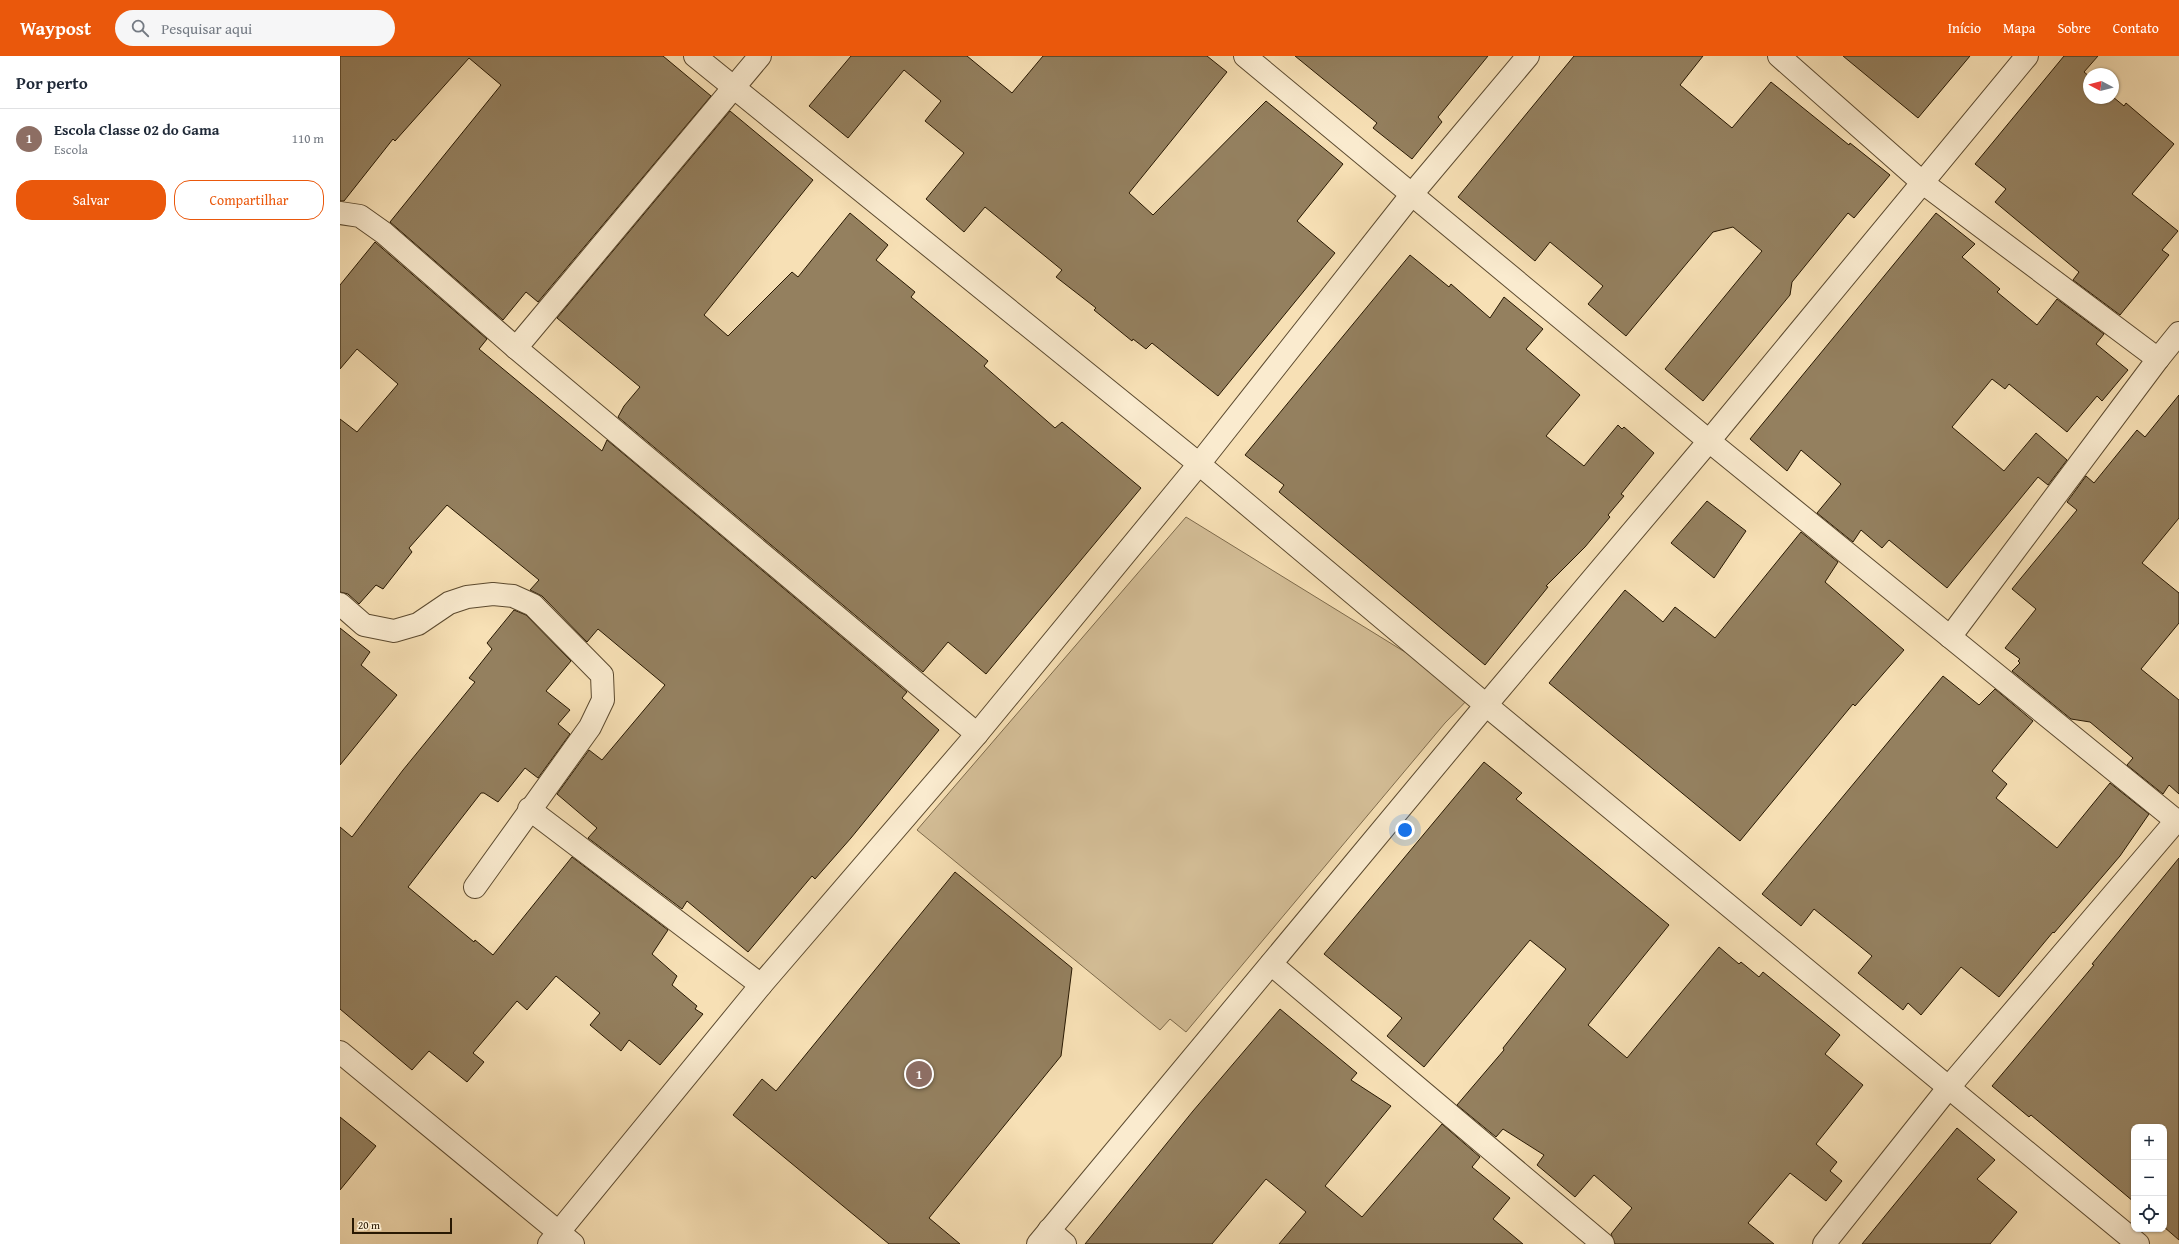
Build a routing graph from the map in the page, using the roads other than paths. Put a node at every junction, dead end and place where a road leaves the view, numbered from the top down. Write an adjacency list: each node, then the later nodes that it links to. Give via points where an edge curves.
1 (695, 56): 7 (street)
2 (760, 56): 7 (street)
3 (1245, 56): 9 (street)
4 (1528, 56): 9 (street)
5 (1779, 56): 8 (street)
6 (2027, 56): 8 (street)
7 (734, 89): 12 (street); 15 (street)
8 (1923, 183): 13 (street); 14 (street)
9 (1412, 194): 14 (street); 15 (street)
10 (340, 213): 12 (street, via 360,216 384,233)
11 (2179, 334): 13 (street)
12 (516, 348): 19 (street)
13 (2158, 359): 17 (street)
14 (1709, 441): 17 (street); 18 (street)
15 (1199, 464): 18 (street); 19 (street)
16 (340, 604): 20 (street, via 364,625 394,630 418,624 449,603 467,596 513,596 533,605 602,675 603,700 590,727)
17 (1950, 637): 21 (street)
18 (1486, 705): 23 (street); 26 (street)
19 (977, 734): 24 (street)
20 (529, 809): 22 (street); 24 (street)
21 (2177, 822): 26 (street)
22 (475, 887)
23 (1270, 964): 27 (street); 29 (street)
24 (761, 985): 28 (street)
25 (340, 1052): 28 (street)
26 (1949, 1087): 30 (street); 31 (street)
27 (1051, 1239)
28 (560, 1240)
29 (1603, 1244)
30 (1824, 1244)
31 (2138, 1244)

